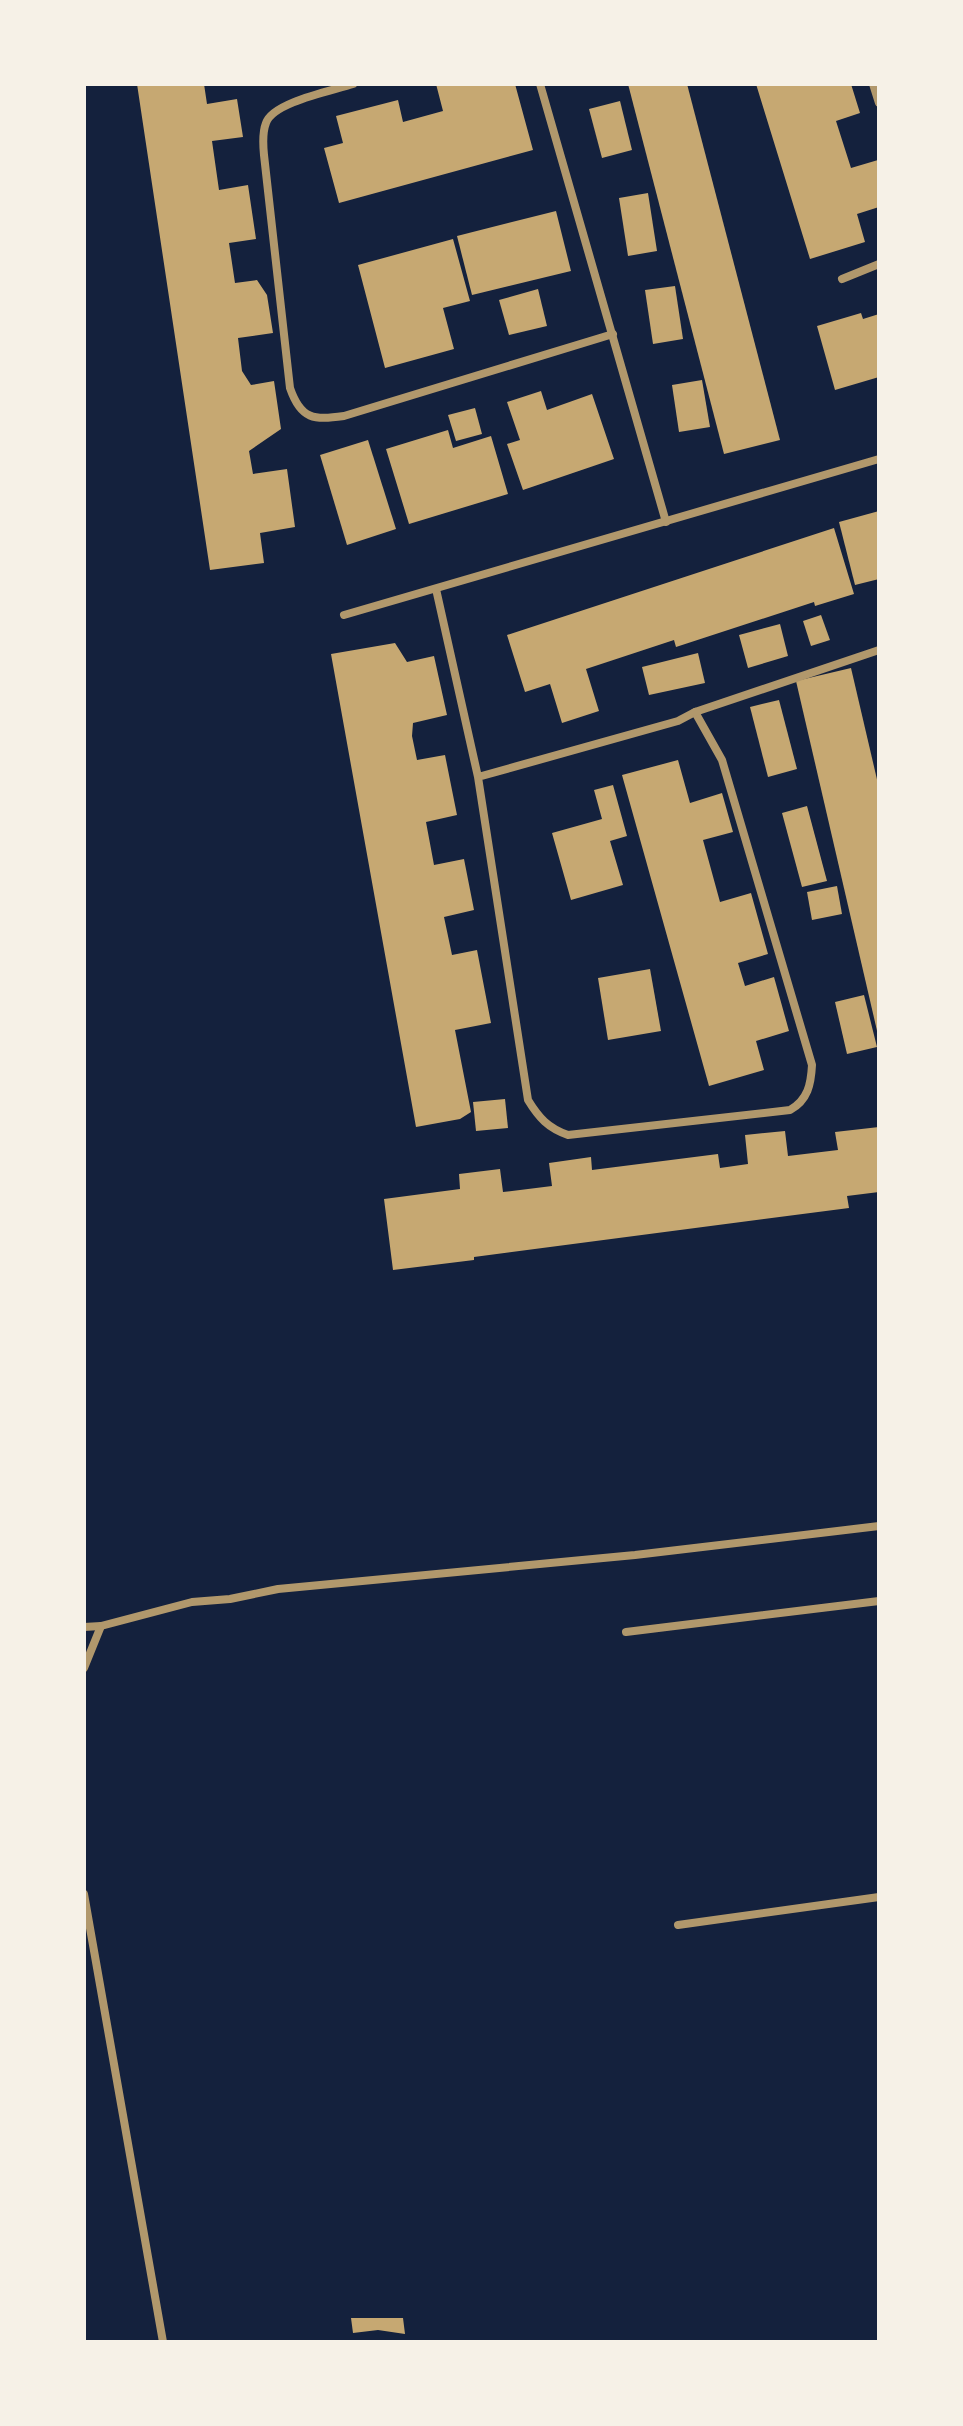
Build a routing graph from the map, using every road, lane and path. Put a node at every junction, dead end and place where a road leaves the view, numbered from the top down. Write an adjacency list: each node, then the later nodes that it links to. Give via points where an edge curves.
1 (353, 84): 7 (street, via 281,106 265,123 264,155 290,388 300,410 325,419 344,416)
2 (540, 84): 7 (street)
3 (873, 84): 4 (street)
4 (879, 103)
5 (879, 264): 6 (street)
6 (842, 279)
7 (613, 334): 9 (street)
8 (879, 459): 9 (street)
9 (666, 522): 10 (street)
10 (436, 589): 11 (street); 14 (street)
11 (344, 615)
12 (879, 650): 13 (street)
13 (695, 712): 14 (street); 14 (street, via 722,760 812,1065 807,1095 790,1110 568,1135 539,1118 528,1100)
14 (478, 777)
15 (879, 1526): 17 (street, via 278,1589 192,1602)
16 (879, 1601): 19 (street)
17 (101, 1626): 18 (street); 20 (street)
18 (84, 1627)
19 (626, 1632)
20 (84, 1668)
21 (84, 1894): 24 (street)
22 (879, 1897): 23 (street)
23 (678, 1925)
24 (163, 2342)

